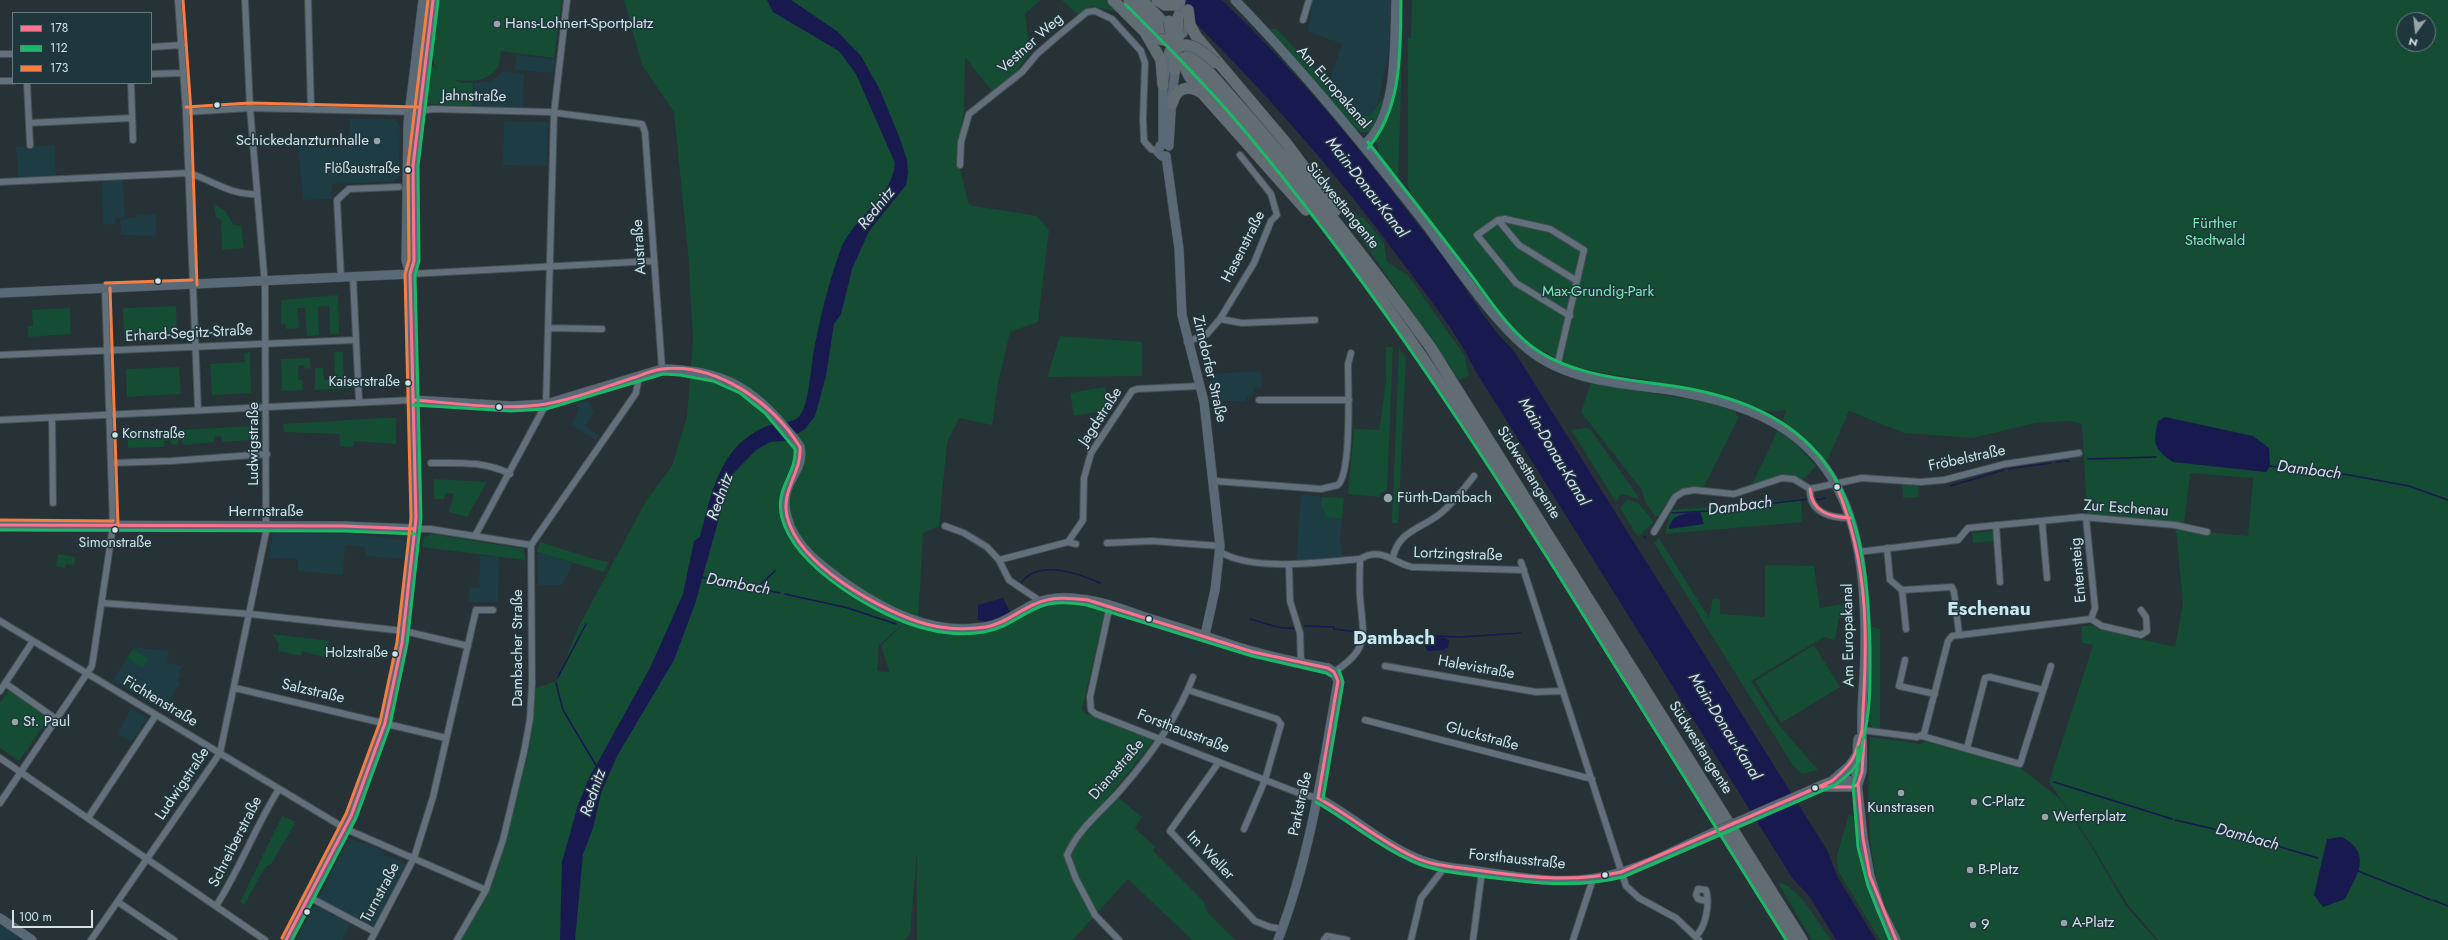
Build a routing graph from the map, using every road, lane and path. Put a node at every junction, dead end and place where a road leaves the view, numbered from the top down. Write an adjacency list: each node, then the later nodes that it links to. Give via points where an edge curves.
1 (178, 0): 19 (street)
2 (245, 0): 34 (street, Ludwigstraße)
3 (308, 0): 35 (street)
4 (423, 0): 36 (main road)
5 (433, 0): 36 (main road)
6 (567, 0): 38 (street)
7 (1113, 0): 18 (highway)
8 (1129, 0): 21 (highway, Südwesttangente)
9 (1142, 0): 21 (highway, Südwesttangente)
10 (1156, 0): 11 (highway, via 1172,6); 21 (highway, bridge, via 1169,21)
11 (1180, 0): 16 (main road)
12 (1235, 0): 44 (main road, Am Europakanal, via 1293,62)
13 (1309, 0): 17 (street)
14 (1396, 0): 44 (main road, via 1388,109 1376,134)
15 (1188, 10): 21 (main road); 24 (highway, bridge, via 1194,34)
16 (1178, 17): 21 (highway, bridge)
17 (1303, 20)
18 (1144, 31): 21 (highway); 31 (highway, via 1160,60)
19 (182, 45): 20 (street); 25 (street)
20 (152, 47)
21 (1174, 48): 24 (highway, bridge, via 1195,47); 31 (main road); 32 (highway); 33 (main road); 55 (highway, Südwesttangente, via 1272,156); 56 (highway, Südwesttangente, via 1241,105)
22 (0, 54): 23 (street)
23 (12, 54)
24 (1217, 64): 56 (highway, via 1305,168 1366,252)
25 (183, 73): 26 (street); 37 (street)
26 (152, 74)
27 (0, 81): 28 (street)
28 (12, 81)
29 (26, 84): 40 (street)
30 (131, 84): 39 (street)
31 (1163, 85): 45 (main road)
32 (1202, 93): 33 (highway, via 1193,88 1183,89 1175,94); 55 (highway, via 1334,243)
33 (1172, 104): 45 (main road)
34 (250, 108): 35 (street, Jahnstraße); 37 (street, Jahnstraße); 51 (street, Ludwigstraße)
35 (311, 109): 36 (street, Jahnstraße)
36 (414, 111): 38 (street, Jahnstraße, via 432,109); 57 (main road, via 407,147 406,260)
37 (186, 112): 48 (street)
38 (554, 113): 41 (street, Jahnstraße); 54 (street)
39 (132, 118): 40 (street); 42 (street)
40 (29, 123): 43 (street)
41 (642, 124): 53 (street, Austraße, via 645,132)
42 (133, 140)
43 (30, 145)
44 (1364, 145): 77 (main road, Am Europakanal, via 1498,318 1528,350)
45 (1163, 147): 47 (street, Vestner Weg, via 1151,149 1144,141 1145,63 1141,51 1112,19 1095,11 1088,12 1059,35 1037,54 1022,72 969,114 961,142); 71 (main road, Zirndorfer Straße, via 1160,155 1166,156 1179,249 1182,315)
46 (1240, 155): 66 (street, Hasenstraße, via 1271,194 1277,215 1271,221 1254,263)
47 (960, 165)
48 (189, 173): 49 (street); 51 (street, via 209,179 231,192); 62 (street)
49 (0, 182)
50 (399, 187): 59 (street, via 348,190 338,200)
51 (257, 194): 60 (street, Ludwigstraße)
52 (1498, 220): 61 (street, via 1519,245); 61 (street, via 1505,219 1550,229 1584,250); 65 (street, via 1477,235 1516,283)
53 (653, 261): 54 (street); 78 (street, Austraße)
54 (549, 268): 57 (street); 68 (street)
55 (1360, 268): 211 (highway, Südwesttangente, via 1480,442)
56 (1373, 268): 212 (highway, Südwesttangente, via 1431,348 1484,430)
57 (410, 274): 58 (main road); 81 (main road)
58 (353, 277): 59 (main road); 70 (street)
59 (341, 278): 60 (main road)
60 (265, 281): 62 (main road); 72 (street, Ludwigstraße)
61 (1577, 281): 65 (street)
62 (192, 285): 63 (main road); 73 (street)
63 (105, 288): 64 (main road); 74 (street)
64 (0, 293)
65 (1570, 316): 77 (street)
66 (1220, 318): 67 (street, via 1242,323); 71 (street, Hasenstraße, via 1207,334)
67 (1315, 320)
68 (548, 328): 69 (street); 85 (street)
69 (602, 329)
70 (356, 340): 72 (street, Erhard-Segitz-Straße); 84 (street)
71 (1187, 342): 80 (main road, Zirndorfer Straße)
72 (267, 343): 73 (street, Erhard-Segitz-Straße); 86 (street, Ludwigstraße)
73 (195, 346): 74 (street, Erhard-Segitz-Straße); 87 (street)
74 (108, 351): 76 (street, Erhard-Segitz-Straße); 88 (street)
75 (1351, 353): 83 (street, via 1348,364)
76 (0, 355)
77 (1557, 367): 98 (main road, Am Europakanal, via 1592,378 1738,406 1784,429 1811,450)
78 (662, 369): 79 (main road); 129 (main road, via 703,373 732,382 754,395 779,421 800,447 801,460 787,485 785,500 786,514 794,535 811,556 869,599 892,612 922,622 974,628 999,623)
79 (639, 376): 85 (main road); 116 (street, via 636,393)
80 (1200, 386): 97 (main road, Zirndorfer Straße); 113 (street, Jagdstraße, via 1132,391 1091,453 1084,478 1083,520)
81 (412, 400): 84 (street); 85 (main road, via 511,406); 109 (main road)
82 (1259, 400): 83 (street)
83 (1349, 400): 97 (street, via 1343,476 1335,487 1321,489)
84 (359, 401): 86 (street)
85 (546, 404): 95 (street)
86 (267, 407): 87 (street); 91 (street, Ludwigstraße)
87 (198, 410): 88 (street)
88 (109, 414): 89 (street); 93 (street)
89 (52, 418): 90 (street); 100 (street)
90 (0, 420)
91 (267, 454): 93 (street); 107 (street, Ludwigstraße)
92 (2079, 454): 98 (street, Fröbelstraße, via 2005,464 1944,480 1921,482 1862,478)
93 (111, 463): 106 (street)
94 (431, 463): 95 (street, via 495,466)
95 (510, 474): 112 (street)
96 (1474, 476): 120 (street, via 1439,514 1401,538)
97 (1214, 481): 118 (main road, Zirndorfer Straße)
98 (1836, 485): 99 (street, Fröbelstraße); 101 (main road, Am Europakanal)
99 (1810, 489): 101 (street, via 1812,503 1818,510 1835,517); 110 (street, via 1794,479 1782,478 1734,494 1694,490 1683,492 1675,497)
100 (53, 503)
101 (1850, 518): 119 (main road, Am Europakanal)
102 (2086, 518): 103 (street, Zur Eschenau); 111 (street, Zur Eschenau, via 2175,525); 135 (street, Entensteig, via 2095,608)
103 (2042, 521): 104 (street, Zur Eschenau); 126 (street)
104 (1996, 525): 117 (street, Zur Eschenau, via 1968,528 1958,540); 127 (street)
105 (0, 526): 106 (main road, Herrnstraße)
106 (113, 526): 107 (main road, Herrnstraße); 130 (street)
107 (267, 526): 109 (main road, Herrnstraße); 134 (street, Ludwigstraße)
108 (945, 526): 122 (street, via 974,538)
109 (415, 529): 112 (street, Herrnstraße); 138 (main road)
110 (1654, 532)
111 (2207, 532)
112 (475, 536): 116 (street, Herrnstraße)
113 (1068, 542): 115 (street); 122 (street)
114 (1107, 543): 118 (street, via 1152,541)
115 (1076, 544)
116 (531, 545): 188 (street, Dambacher Straße, via 530,719 503,840)
117 (1887, 548): 119 (street, Zur Eschenau); 128 (street, via 1890,580)
118 (1220, 549): 124 (street, via 1231,559); 140 (main road, Zirndorfer Straße, via 1215,590)
119 (1858, 552): 161 (main road, Am Europakanal, via 1865,616)
120 (1393, 557): 121 (street, via 1367,555); 125 (street, Lortzingstraße, via 1412,567)
121 (1360, 559): 124 (street); 147 (street, via 1360,596 1364,630 1362,640 1352,659)
122 (999, 560): 129 (street, via 1009,580)
123 (1521, 562): 125 (street)
124 (1289, 565): 144 (street, via 1290,600 1300,633)
125 (1524, 570): 155 (street)
126 (2047, 578)
127 (2000, 582)
128 (1902, 590): 137 (street); 139 (street, via 1952,588)
129 (1040, 601): 131 (main road, via 1052,598 1080,599)
130 (102, 603): 134 (street); 148 (street, via 92,666)
131 (1110, 605): 140 (main road); 164 (street, Forsthausstraße, via 1090,697 1091,710)
132 (493, 610): 142 (street, via 476,610)
133 (2141, 610): 135 (street, Entensteig, via 2146,617 2147,631 2141,635 2102,626)
134 (250, 614): 138 (street); 151 (street, Ludwigstraße)
135 (2091, 619): 139 (street, Entensteig)
136 (0, 621): 141 (street, Fichtenstraße)
137 (1906, 629)
138 (404, 631): 142 (street); 160 (main road)
139 (1959, 634): 156 (street, via 1952,636 1948,641)
140 (1205, 635): 144 (main road, via 1256,653)
141 (33, 641): 148 (street, Fichtenstraße); 150 (street)
142 (468, 646): 163 (street)
143 (1905, 660): 156 (street, via 1899,686)
144 (1301, 662): 147 (main road, via 1328,668)
145 (1385, 666): 155 (street, Halevistraße, via 1536,692)
146 (2051, 666): 153 (street)
147 (1334, 672): 177 (main road, Parkstraße, via 1338,681)
148 (87, 674): 157 (street, Fichtenstraße); 158 (street)
149 (1193, 677): 152 (street, Dianastraße)
150 (5, 683): 154 (street); 158 (street)
151 (235, 688): 160 (street, Salzstraße); 166 (street, Ludwigstraße)
152 (1188, 690): 164 (street, Dianastraße); 172 (street, via 1277,719 1281,724)
153 (2043, 690): 165 (street, via 1985,678); 165 (street, via 2020,764)
154 (0, 691)
155 (1563, 691): 171 (street)
156 (1935, 694): 162 (street, via 1926,731)
157 (156, 715): 166 (street, Fichtenstraße); 179 (street)
158 (56, 719): 170 (street)
159 (1365, 720): 171 (street, Gluckstraße)
160 (385, 723): 163 (street, Salzstraße); 180 (main road)
161 (1862, 730): 162 (street); 167 (main road, Am Europakanal); 174 (main road, Am Europakanal, via 1862,772)
162 (1919, 737): 165 (street)
163 (446, 738): 182 (street)
164 (1162, 738): 169 (street, Forsthausstraße); 204 (street, Dianastraße, via 1123,788 1086,824 1073,841 1067,855 1095,916)
165 (1968, 748)
166 (220, 753): 176 (street, Fichtenstraße); 183 (street, Ludwigstraße)
167 (1856, 756): 173 (main road, Forsthausstraße, via 1850,765); 174 (main road, Am Europakanal)
168 (0, 758): 170 (street)
169 (1219, 762): 172 (street, Forsthausstraße); 194 (street, Im Weller, via 1170,831 1255,921)
170 (20, 772): 178 (street); 179 (street)
171 (1592, 779): 186 (street)
172 (1265, 780): 177 (street, Forsthausstraße); 181 (street)
173 (1832, 780): 174 (main road, via 1847,779); 175 (main road, Forsthausstraße)
174 (1858, 784): 175 (main road, Forsthausstraße, via 1853,787); 213 (main road, Am Europakanal, via 1860,815 1870,876 1880,908)
175 (1818, 788): 186 (main road, Forsthausstraße, bridge)
176 (279, 789): 180 (street, Fichtenstraße); 192 (street, Schreiberstraße)
177 (1318, 798): 184 (main road, Forsthausstraße, via 1406,854); 194 (main road, Parkstraße)
178 (0, 803)
179 (88, 818): 183 (street)
180 (346, 829): 182 (street, Fichtenstraße); 189 (main road)
181 (1244, 829)
182 (414, 858): 188 (street, Fichtenstraße); 195 (street, Turnstraße)
183 (147, 859): 191 (street, Ludwigstraße); 192 (street)
184 (1445, 867): 185 (main road, Forsthausstraße); 208 (street, via 1421,898)
185 (1482, 871): 187 (main road, Forsthausstraße, via 1525,878); 209 (street)
186 (1621, 872): 187 (main road, Forsthausstraße); 196 (street, via 1626,886 1633,894 1676,918)
187 (1593, 879): 210 (street)
188 (486, 890): 203 (street, Dambacher Straße)
189 (309, 897): 195 (street); 201 (main road)
190 (1706, 901): 196 (street, via 1704,926)
191 (118, 902): 198 (street, Ludwigstraße); 199 (street)
192 (216, 906): 200 (street)
193 (0, 918): 197 (main road)
194 (1282, 929): 205 (main road, Parkstraße)
195 (375, 932): 202 (street, Turnstraße)
196 (1697, 938)
197 (32, 940)
198 (91, 940)
199 (174, 940)
200 (265, 940)
201 (286, 940)
202 (370, 940)
203 (456, 940)
204 (1119, 940)
205 (1278, 940)
206 (1324, 940): 207 (street, via 1327,936)
207 (1347, 940)
208 (1411, 940)
209 (1473, 940)
210 (1573, 940)
211 (1792, 940)
212 (1802, 940)
213 (1896, 940)

